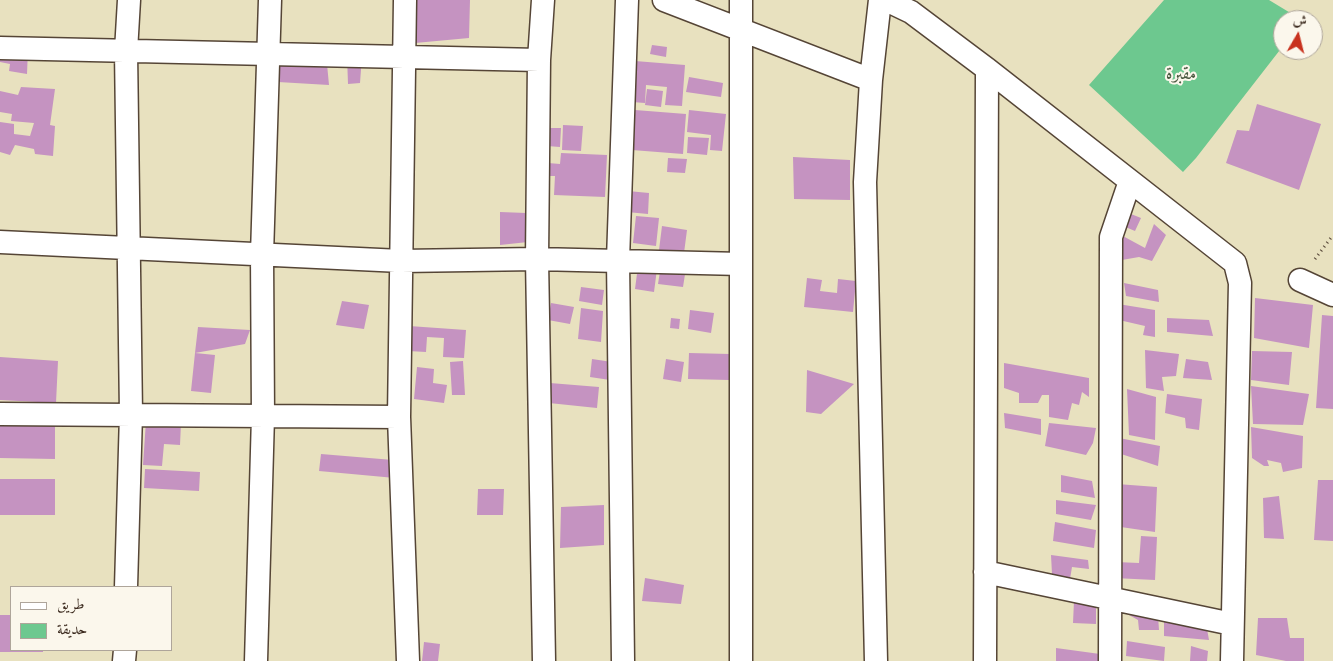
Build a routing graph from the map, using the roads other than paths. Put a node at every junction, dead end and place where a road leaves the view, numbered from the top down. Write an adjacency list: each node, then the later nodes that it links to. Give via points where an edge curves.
1 (129, 0): 12 (street)
2 (270, 0): 13 (street)
3 (405, 0): 14 (street)
4 (543, 0): 15 (street)
5 (627, 0): 23 (street)
6 (664, 0): 10 (street)
7 (741, 0): 10 (street)
8 (880, 0): 17 (street)
9 (886, 0): 16 (street, via 911,12)
10 (741, 30): 17 (street); 25 (street)
11 (0, 48): 12 (street)
12 (126, 51): 13 (street); 20 (street)
13 (269, 54): 14 (street); 21 (street)
14 (403, 56): 15 (street); 24 (street)
15 (539, 60): 22 (street)
16 (987, 69): 18 (street); 32 (street)
17 (871, 80): 41 (street, via 865,182)
18 (1130, 181): 34 (street, via 1111,237); 35 (street, via 1235,263 1240,282)
19 (0, 242): 20 (street)
20 (128, 248): 21 (street); 29 (street)
21 (262, 255): 24 (street); 30 (street)
22 (537, 259): 23 (street); 24 (street); 38 (street)
23 (618, 260): 25 (street); 39 (street)
24 (401, 261): 31 (street)
25 (741, 264): 40 (street)
26 (1300, 280): 27 (street)
27 (1333, 295)
28 (0, 414): 29 (street)
29 (131, 414): 30 (street); 33 (street)
30 (263, 416): 31 (street); 36 (street)
31 (399, 417): 37 (street)
32 (985, 572): 34 (street); 42 (street)
33 (126, 586)
34 (1110, 598): 35 (street); 43 (street)
35 (1232, 624): 44 (street)
36 (256, 661)
37 (408, 661)
38 (544, 661)
39 (623, 661)
40 (741, 661)
41 (876, 661)
42 (985, 661)
43 (1110, 661)
44 (1232, 661)

